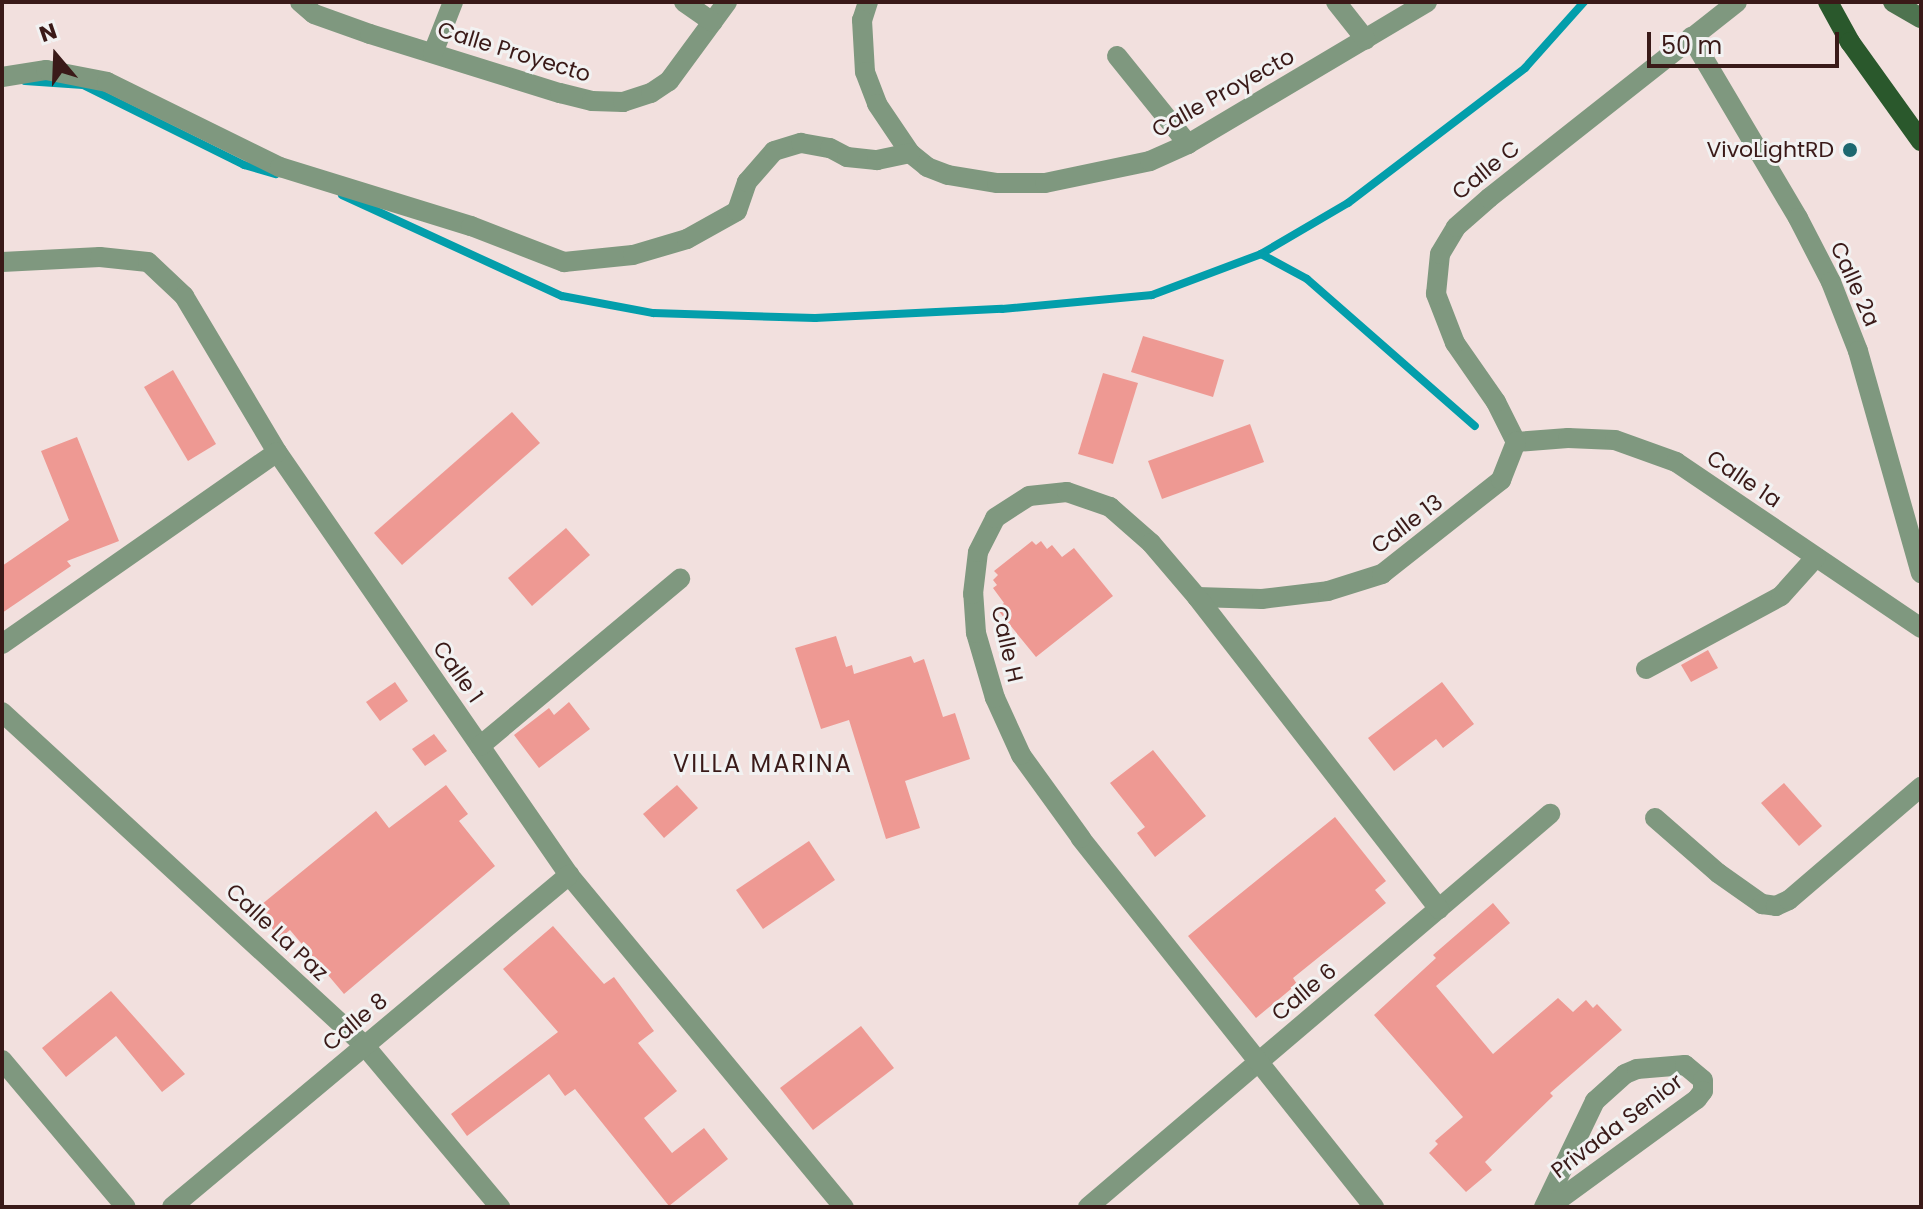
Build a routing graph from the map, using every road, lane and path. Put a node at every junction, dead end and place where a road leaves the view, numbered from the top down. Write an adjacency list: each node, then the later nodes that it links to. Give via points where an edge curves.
1 (300, 2): 15 (street, Calle Proyecto, via 314,14)
2 (453, 2): 15 (street)
3 (684, 2): 12 (street)
4 (727, 2): 12 (street, Calle Proyecto)
5 (868, 2): 20 (street, Calle Proyecto, via 861,33 865,72 877,104)
6 (1336, 2): 14 (street)
7 (1427, 2): 14 (street, Calle Proyecto)
8 (1737, 2): 13 (street, Calle C)
9 (1828, 2): 18 (main road)
10 (1893, 2): 11 (main road)
11 (1921, 18)
12 (713, 22): 15 (street, Calle Proyecto, via 669,81 623,102 560,93)
13 (1691, 37): 22 (street, Calle C, via 1456,227 1440,254 1436,294 1455,343); 25 (street, Calle 2a, via 1831,282 1858,351)
14 (1366, 40): 19 (street, Calle Proyecto)
15 (433, 53)
16 (1117, 56): 19 (street)
17 (2, 77): 20 (street, via 46,70 107,82 280,167 471,226 564,262 633,255 687,239 737,211 747,182 774,151 801,143 877,160)
18 (1921, 141)
19 (1188, 144): 20 (street, Calle Proyecto, via 1150,161 1045,183 948,175)
20 (910, 153)
21 (2, 262): 23 (street, Calle 1, via 100,257 148,262 184,296)
22 (1516, 442): 24 (street, Calle 1a, via 1615,440 1676,462); 27 (street, Calle 13, via 1501,480 1382,574 1328,591 1262,599)
23 (277, 452): 29 (street); 32 (street, Calle 1)
24 (1816, 557): 28 (street, Calle 1a); 30 (street, via 1781,596)
25 (1921, 573)
26 (680, 579): 32 (street)
27 (1197, 597): 37 (street, Calle H); 40 (street, Calle H, via 1151,543 1110,507 1067,492 1029,496 995,518 978,552 973,594 976,633 995,698 1021,755)
28 (1921, 628)
29 (2, 644)
30 (1646, 669)
31 (2, 712): 38 (street, Calle La Paz)
32 (480, 746): 36 (street, Calle 1)
33 (1921, 787): 35 (street, via 1776,906 1762,904 1718,873)
34 (1550, 814): 37 (street, Calle 6)
35 (1655, 818)
36 (569, 875): 38 (street, Calle 8); 44 (street, Calle 1)
37 (1439, 909): 40 (street, Calle 6)
38 (364, 1045): 42 (street, Calle 8); 43 (street, Calle La Paz)
39 (2, 1060): 41 (street)
40 (1259, 1062): 45 (street, Calle 6); 46 (street, Calle H)
41 (126, 1207)
42 (172, 1207)
43 (500, 1207)
44 (844, 1207)
45 (1088, 1207)
46 (1374, 1207)
47 (1546, 1207): 47 (street, Privada Senior, via 1595,1101 1625,1074 1685,1065 1703,1080 1697,1099)

